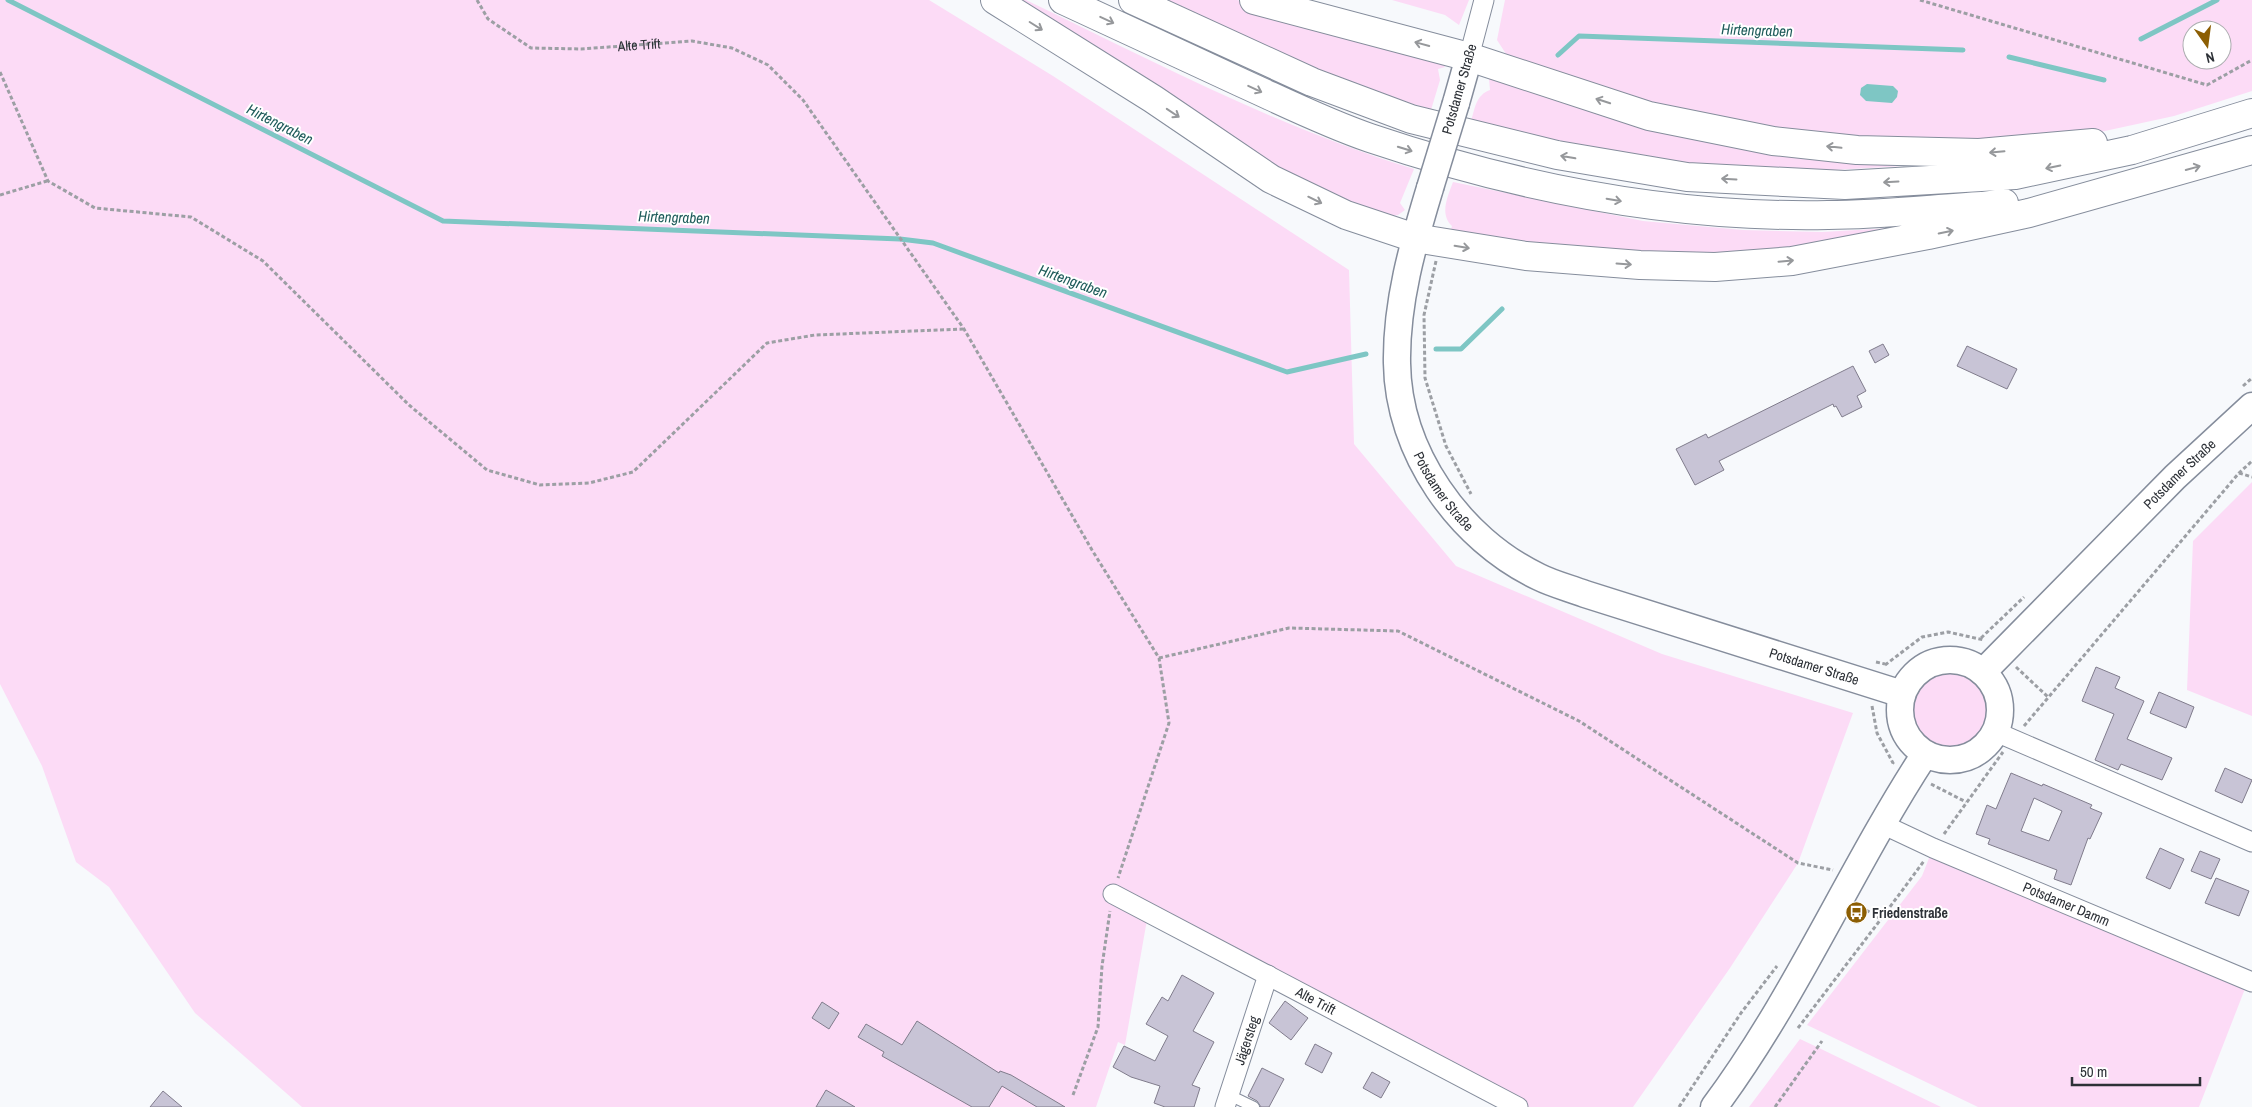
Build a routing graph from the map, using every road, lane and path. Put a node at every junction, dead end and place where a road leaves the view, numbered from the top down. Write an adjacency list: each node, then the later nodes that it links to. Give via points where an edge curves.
1 (477, 0): 17 (path, Alte Trift, via 488,19 531,48 581,49 692,41 732,48 768,64 803,100)
2 (995, 0): 16 (highway, one-way to 16, via 1153,99 1271,179 1346,215)
3 (1063, 0): 14 (highway, one-way to 14, via 1369,138 1465,167 1618,201 1699,211 1828,216 1982,206)
4 (1133, 0): 11 (highway, one-way to 4, via 2132,150 2015,175 1845,185 1687,177 1557,155 1411,119 1312,82)
5 (1254, 0): 8 (highway, one-way to 5)
6 (1484, 0): 8 (street, Potsdamer Straße)
7 (1920, 0): 9 (path, via 2207,85)
8 (1469, 57): 11 (highway, one-way to 8, via 2187,123 2091,143 1979,153 1857,150 1773,141 1649,116); 16 (street, Potsdamer Straße, bridge, via 1430,188)
9 (2252, 60)
10 (0, 72): 13 (path)
11 (2244, 116)
12 (2252, 150): 14 (highway, one-way to 12)
13 (48, 181): 15 (path); 17 (path, via 95,208 191,217 263,261 409,405 487,470 540,485 588,483 634,472 767,343 815,335)
14 (2146, 181): 16 (highway, one-way to 14, via 1526,256 1640,265 1715,267 1792,261 2028,213)
15 (0, 195)
16 (1427, 241): 22 (path, via 1425,378 1446,446); 25 (street, Potsdamer Straße, via 1401,308 1397,364 1402,405 1432,481 1473,531 1496,550 1538,576 1584,594)
17 (964, 329): 24 (path, Alte Trift, via 1092,550)
18 (2252, 406): 26 (street, Potsdamer Straße, via 2176,477)
19 (2252, 461): 20 (path)
20 (2239, 473): 21 (path); 28 (path)
21 (2252, 477)
22 (1475, 500)
23 (1981, 638): 25 (path, via 1948,632 1922,637)
24 (1159, 658): 34 (path, via 1289,628 1398,631 1579,722 1798,863 1838,871); 35 (path, via 1169,723)
25 (1876, 669): 27 (street, Potsdamer Straße); 30 (path, via 1871,702 1877,733 1893,763)
26 (1983, 672): 27 (street, via 1953,660 1937,662 1922,669); 28 (street, via 1994,685 2000,700)
27 (1902, 694): 29 (street, via 1901,722 1914,746)
28 (2004, 736): 29 (street, via 1973,756 1957,760 1941,760); 32 (street); 33 (path)
29 (1925, 754): 31 (street)
30 (1889, 772)
31 (1882, 824): 33 (street, Potsdamer Damm); 48 (street, via 1774,1016)
32 (2252, 842)
33 (1933, 848): 37 (path); 40 (street, Potsdamer Damm)
34 (1834, 878)
35 (1113, 894): 39 (street, Alte Trift); 43 (path, via 1102,966 1098,1027)
36 (1866, 910): 37 (path)
37 (1881, 919): 41 (path)
38 (1779, 964): 47 (path, via 1741,1013)
39 (1268, 975): 44 (street, Jägersteg); 46 (street, Alte Trift)
40 (2252, 982)
41 (1798, 1028)
42 (1822, 1041): 49 (path)
43 (1073, 1095)
44 (1227, 1101): 45 (lane)
45 (1254, 1107)
46 (1518, 1107)
47 (1679, 1107)
48 (1714, 1107)
49 (1775, 1107)

